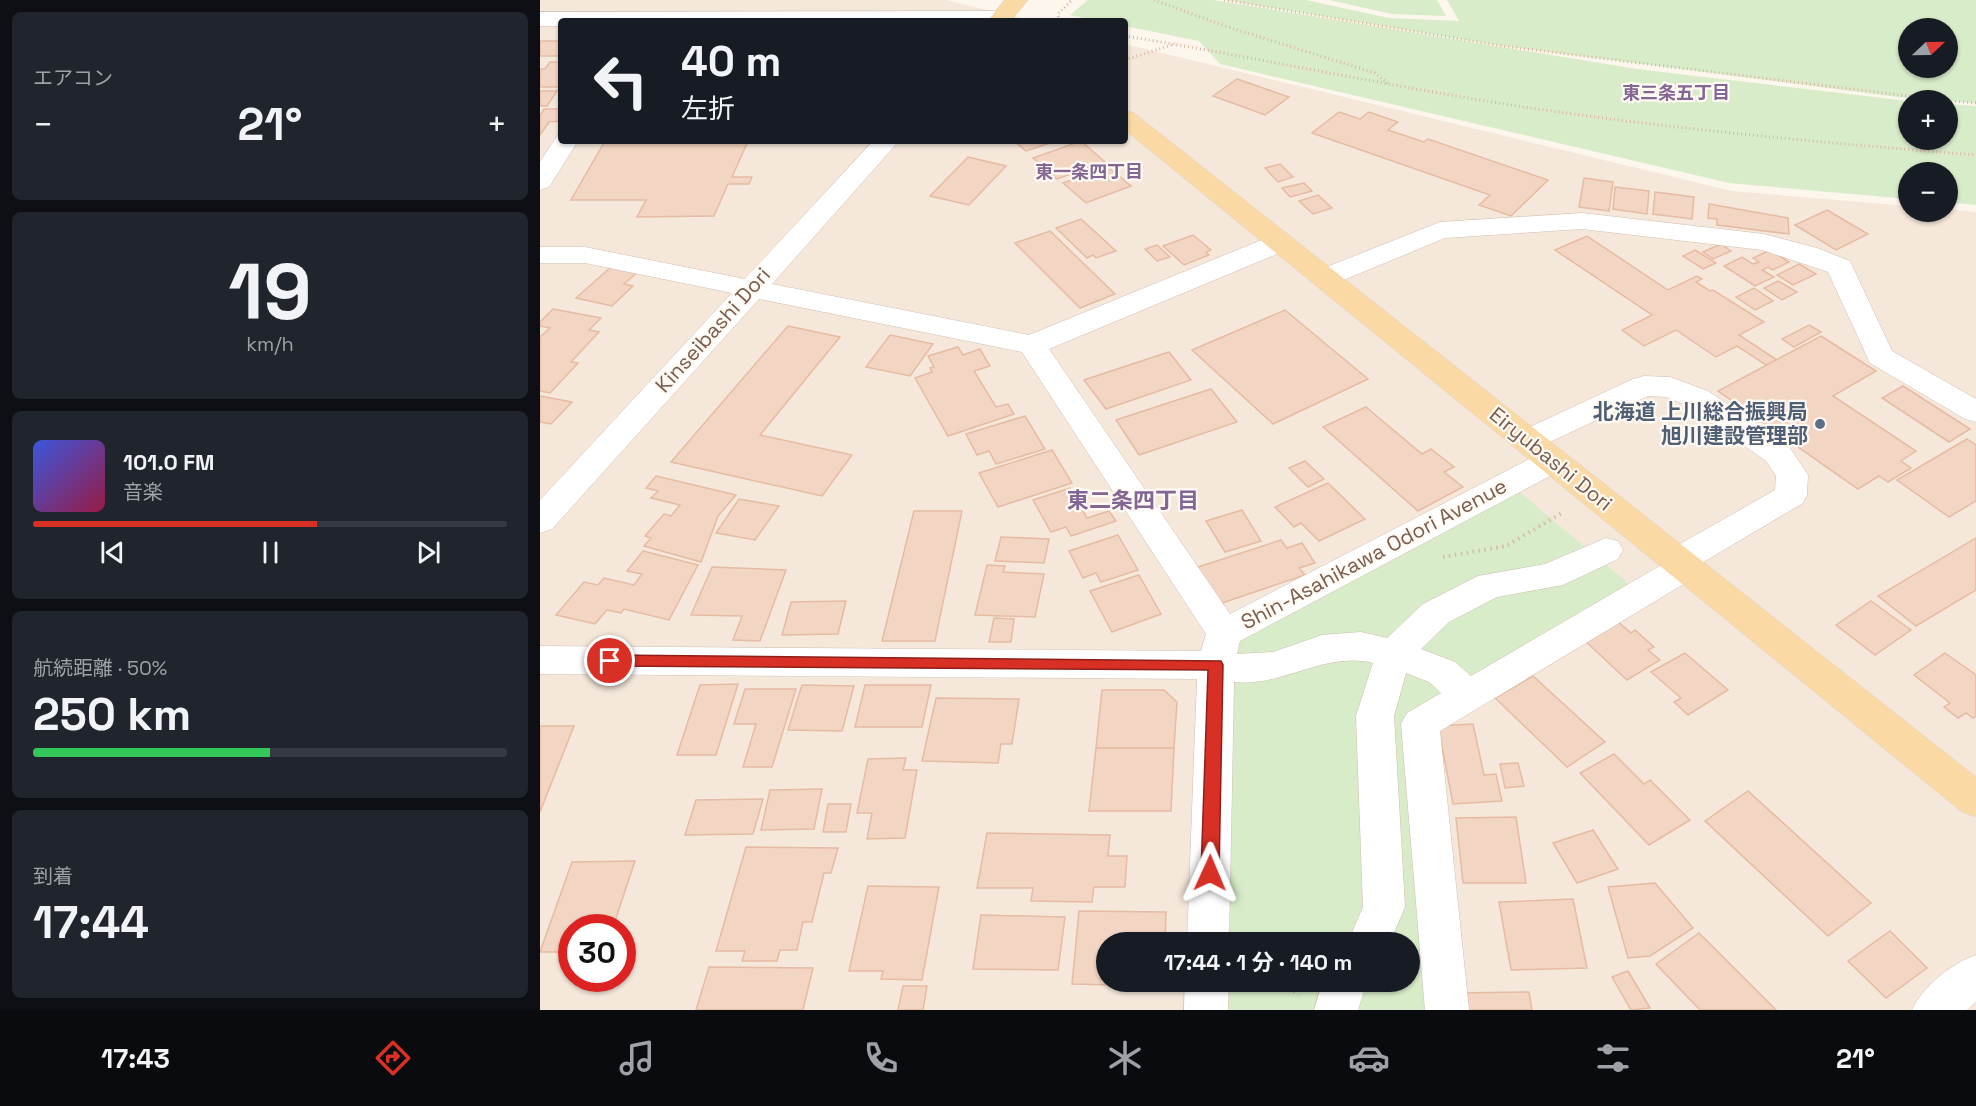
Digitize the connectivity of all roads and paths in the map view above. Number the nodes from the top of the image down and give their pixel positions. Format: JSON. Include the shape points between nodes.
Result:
{"nodes":[{"id":1,"x":1017,"y":0,"type":"edge"},
{"id":2,"x":1154,"y":0,"type":"edge"},
{"id":3,"x":1224,"y":0,"type":"edge"},
{"id":4,"x":1071,"y":2,"type":"edge"},
{"id":5,"x":646,"y":13,"type":"edge"},
{"id":6,"x":570,"y":18,"type":"edge"},
{"id":7,"x":900,"y":18,"type":"edge"},
{"id":8,"x":1003,"y":18,"type":"edge"},
{"id":9,"x":1059,"y":18,"type":"edge"},
{"id":10,"x":558,"y":19,"type":"edge"},
{"id":11,"x":540,"y":20,"type":"edge"},
{"id":12,"x":1128,"y":36,"type":"edge"},
{"id":13,"x":1175,"y":44,"type":"junction"},
{"id":14,"x":1128,"y":59,"type":"edge"},
{"id":15,"x":1388,"y":85,"type":"junction"},
{"id":16,"x":1898,"y":95,"type":"edge"},
{"id":17,"x":1958,"y":102,"type":"edge"},
{"id":18,"x":1976,"y":103,"type":"edge"},
{"id":19,"x":1128,"y":120,"type":"edge"},
{"id":20,"x":564,"y":144,"type":"edge"},
{"id":21,"x":884,"y":144,"type":"edge"},
{"id":22,"x":1976,"y":155,"type":"edge"},
{"id":23,"x":540,"y":182,"type":"edge"},
{"id":24,"x":1279,"y":243,"type":"junction"},
{"id":25,"x":540,"y":255,"type":"edge"},
{"id":26,"x":1324,"y":278,"type":"junction"},
{"id":27,"x":749,"y":290,"type":"junction"},
{"id":28,"x":1032,"y":345,"type":"junction"},
{"id":29,"x":1976,"y":412,"type":"edge"},
{"id":30,"x":1541,"y":450,"type":"junction"},
{"id":31,"x":540,"y":521,"type":"edge"},
{"id":32,"x":1606,"y":550,"type":"dead end"},
{"id":33,"x":1682,"y":564,"type":"junction"},
{"id":34,"x":1220,"y":649,"type":"junction"},
{"id":35,"x":1394,"y":654,"type":"junction"},
{"id":36,"x":540,"y":660,"type":"edge"},
{"id":37,"x":1469,"y":695,"type":"junction"},
{"id":38,"x":1976,"y":800,"type":"edge"},
{"id":39,"x":1208,"y":932,"type":"edge"},
{"id":40,"x":1373,"y":932,"type":"edge"},
{"id":41,"x":1976,"y":975,"type":"edge"},
{"id":42,"x":1207,"y":992,"type":"edge"},
{"id":43,"x":1342,"y":992,"type":"edge"},
{"id":44,"x":1206,"y":1010,"type":"edge"},
{"id":45,"x":1336,"y":1010,"type":"edge"},
{"id":46,"x":1447,"y":1010,"type":"edge"},
{"id":47,"x":1934,"y":1010,"type":"edge"}],
"edges":[{"from":1,"to":8,"type":"main road"},
{"from":2,"to":15,"type":"path","via":[[1376,73]]},
{"from":3,"to":16,"type":"path","via":[[1502,46]]},
{"from":4,"to":9,"type":"path"},
{"from":5,"to":6,"type":"street"},
{"from":5,"to":7,"type":"street"},
{"from":10,"to":11,"type":"street"},
{"from":12,"to":13,"type":"path"},
{"from":13,"to":14,"type":"path"},
{"from":13,"to":15,"type":"path"},
{"from":15,"to":22,"type":"path","via":[[1759,137]]},
{"from":17,"to":18,"type":"path"},
{"from":19,"to":24,"type":"main road","name":"Eiryubashi Dori"},
{"from":20,"to":23,"type":"street"},
{"from":21,"to":27,"type":"street","name":"Kinseibashi Dori"},
{"from":24,"to":26,"type":"main road","name":"Eiryubashi Dori"},
{"from":24,"to":28,"type":"street"},
{"from":25,"to":27,"type":"street","via":[[585,255]]},
{"from":26,"to":29,"type":"street","via":[[1440,230],[1582,221],[1764,242],[1840,267],[1880,356]]},
{"from":26,"to":30,"type":"main road","name":"Eiryubashi Dori"},
{"from":27,"to":28,"type":"street"},
{"from":27,"to":31,"type":"street","name":"Kinseibashi Dori"},
{"from":28,"to":34,"type":"street"},
{"from":30,"to":33,"type":"main road","name":"Eiryubashi Dori"},
{"from":30,"to":33,"type":"street","name":"Shin-Asahikawa Odori Avenue","via":[[1644,386],[1653,386],[1670,387],[1697,398],[1777,453],[1792,475],[1791,495]]},
{"from":30,"to":34,"type":"street","name":"Shin-Asahikawa Odori Avenue"},
{"from":32,"to":35,"type":"street","via":[[1551,576],[1490,585],[1436,614]]},
{"from":33,"to":37,"type":"street"},
{"from":33,"to":38,"type":"main road","name":"Eiryubashi Dori"},
{"from":34,"to":35,"type":"street","via":[[1238,668],[1274,666],[1322,649],[1361,646]]},
{"from":34,"to":36,"type":"street"},
{"from":34,"to":39,"type":"street"},
{"from":35,"to":37,"type":"street","via":[[1442,672]]},
{"from":35,"to":40,"type":"street","via":[[1375,716],[1384,907]]},
{"from":37,"to":46,"type":"street","via":[[1420,724]]},
{"from":41,"to":47,"type":"street"},
{"from":42,"to":44,"type":"street"},
{"from":43,"to":45,"type":"street"}]}
